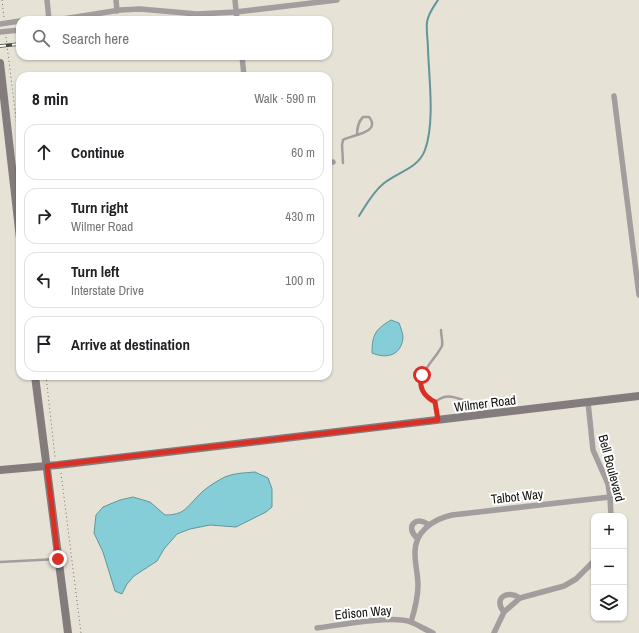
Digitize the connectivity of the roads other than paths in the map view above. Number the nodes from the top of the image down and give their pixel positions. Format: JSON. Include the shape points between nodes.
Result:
{"nodes":[{"id":1,"x":47,"y":0,"type":"edge"},
{"id":2,"x":116,"y":0,"type":"edge"},
{"id":3,"x":235,"y":0,"type":"edge"},
{"id":4,"x":337,"y":0,"type":"edge"},
{"id":5,"x":317,"y":1,"type":"edge"},
{"id":6,"x":117,"y":11,"type":"junction"},
{"id":7,"x":236,"y":12,"type":"junction"},
{"id":8,"x":49,"y":16,"type":"edge"},
{"id":9,"x":84,"y":16,"type":"edge"},
{"id":10,"x":236,"y":16,"type":"edge"},
{"id":11,"x":16,"y":21,"type":"edge"},
{"id":12,"x":3,"y":23,"type":"edge"},
{"id":13,"x":16,"y":30,"type":"edge"},
{"id":14,"x":3,"y":32,"type":"edge"},
{"id":15,"x":242,"y":60,"type":"edge"},
{"id":16,"x":0,"y":63,"type":"edge"},
{"id":17,"x":244,"y":72,"type":"edge"},
{"id":18,"x":1,"y":76,"type":"edge"},
{"id":19,"x":614,"y":96,"type":"dead end"},
{"id":20,"x":357,"y":135,"type":"junction"},
{"id":21,"x":343,"y":163,"type":"dead end"},
{"id":22,"x":16,"y":204,"type":"edge"},
{"id":23,"x":639,"y":295,"type":"edge"},
{"id":24,"x":441,"y":330,"type":"dead end"},
{"id":25,"x":36,"y":380,"type":"edge"},
{"id":26,"x":639,"y":396,"type":"edge"},
{"id":27,"x":435,"y":402,"type":"junction"},
{"id":28,"x":588,"y":402,"type":"junction"},
{"id":29,"x":466,"y":417,"type":"junction"},
{"id":30,"x":438,"y":420,"type":"junction"},
{"id":31,"x":47,"y":466,"type":"junction"},
{"id":32,"x":0,"y":470,"type":"edge"},
{"id":33,"x":610,"y":497,"type":"junction"},
{"id":34,"x":611,"y":513,"type":"edge"},
{"id":35,"x":429,"y":525,"type":"junction"},
{"id":36,"x":417,"y":538,"type":"junction"},
{"id":37,"x":58,"y":559,"type":"junction"},
{"id":38,"x":0,"y":562,"type":"edge"},
{"id":39,"x":591,"y":564,"type":"edge"},
{"id":40,"x":520,"y":598,"type":"junction"},
{"id":41,"x":504,"y":612,"type":"junction"},
{"id":42,"x":411,"y":622,"type":"junction"},
{"id":43,"x":317,"y":628,"type":"dead end"},
{"id":44,"x":68,"y":633,"type":"edge"},
{"id":45,"x":433,"y":633,"type":"edge"},
{"id":46,"x":494,"y":633,"type":"edge"}],
"edges":[{"from":1,"to":8,"type":"street"},
{"from":2,"to":6,"type":"street"},
{"from":3,"to":7,"type":"street"},
{"from":4,"to":5,"type":"street"},
{"from":5,"to":7,"type":"street"},
{"from":6,"to":7,"type":"street","via":[[140,9],[197,14]]},
{"from":6,"to":9,"type":"street"},
{"from":7,"to":10,"type":"street"},
{"from":11,"to":12,"type":"street"},
{"from":13,"to":14,"type":"street"},
{"from":15,"to":17,"type":"street"},
{"from":16,"to":18,"type":"street"},
{"from":18,"to":22,"type":"street"},
{"from":19,"to":23,"type":"street"},
{"from":20,"to":20,"type":"lane","via":[[371,128],[372,120],[369,117],[360,120]]},
{"from":20,"to":21,"type":"lane","via":[[343,140]]},
{"from":24,"to":27,"type":"lane","via":[[442,347],[420,381],[423,392]]},
{"from":25,"to":31,"type":"street"},
{"from":26,"to":28,"type":"street","name":"Wilmer Road"},
{"from":27,"to":29,"type":"lane","via":[[446,396],[463,400]]},
{"from":27,"to":30,"type":"lane"},
{"from":28,"to":29,"type":"street","name":"Wilmer Road"},
{"from":28,"to":33,"type":"street","name":"Bell Boulevard","via":[[593,450],[608,484]]},
{"from":29,"to":30,"type":"street","name":"Wilmer Road"},
{"from":30,"to":31,"type":"street","name":"Wilmer Road"},
{"from":31,"to":32,"type":"street","name":"Wilmer Road"},
{"from":31,"to":37,"type":"street"},
{"from":33,"to":34,"type":"street","name":"Bell Boulevard"},
{"from":33,"to":35,"type":"street","name":"Talbot Way","via":[[452,514]]},
{"from":35,"to":36,"type":"street","name":"Talbot Way"},
{"from":35,"to":36,"type":"street","name":"Talbot Way","via":[[421,521],[412,525],[411,529]]},
{"from":36,"to":42,"type":"street","name":"Talbot Way","via":[[417,602]]},
{"from":37,"to":38,"type":"lane"},
{"from":37,"to":44,"type":"street"},
{"from":39,"to":40,"type":"street","via":[[576,580],[564,586]]},
{"from":40,"to":41,"type":"street"},
{"from":40,"to":41,"type":"street","via":[[506,594],[500,603]]},
{"from":41,"to":46,"type":"street"},
{"from":42,"to":43,"type":"street","name":"Edison Way","via":[[382,620]]},
{"from":42,"to":45,"type":"street","name":"Edison Way"}]}
